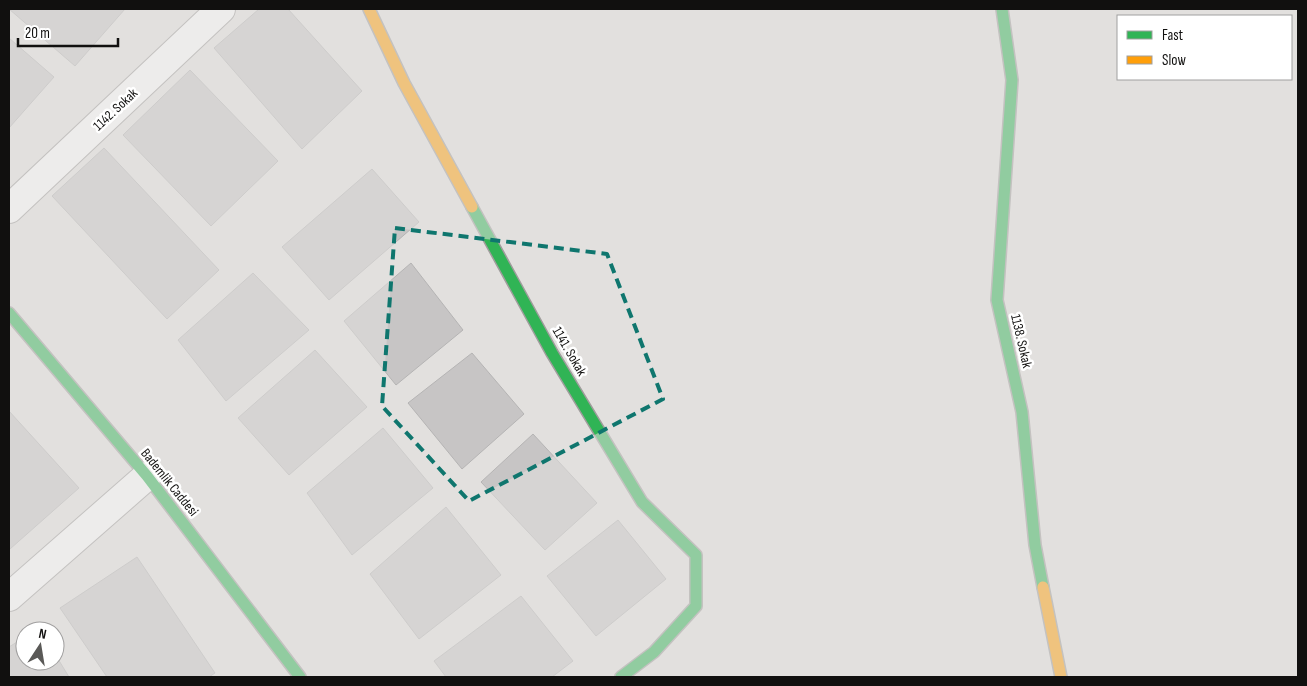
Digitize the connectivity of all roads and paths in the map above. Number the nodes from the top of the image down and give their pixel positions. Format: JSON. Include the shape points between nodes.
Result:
{"nodes":[{"id":1,"x":222,"y":9,"type":"edge"},
{"id":2,"x":369,"y":9,"type":"edge"},
{"id":3,"x":1002,"y":9,"type":"edge"},
{"id":4,"x":9,"y":209,"type":"edge"},
{"id":5,"x":9,"y":313,"type":"edge"},
{"id":6,"x":147,"y":476,"type":"junction"},
{"id":7,"x":9,"y":597,"type":"edge"},
{"id":8,"x":300,"y":677,"type":"edge"},
{"id":9,"x":620,"y":677,"type":"edge"},
{"id":10,"x":1061,"y":677,"type":"edge"}],
"edges":[{"from":1,"to":4,"type":"street","name":"1142. Sokak"},
{"from":2,"to":9,"type":"street","name":"1141. Sokak","via":[[404,83],[552,353],[642,502],[696,555],[696,606],[654,652]]},
{"from":3,"to":10,"type":"street","name":"1138. Sokak","via":[[1012,80],[997,300],[1022,412],[1035,545]]},
{"from":5,"to":6,"type":"street","name":"Bademlik Caddesi"},
{"from":6,"to":7,"type":"street"},
{"from":6,"to":8,"type":"street","name":"Bademlik Caddesi"}]}
